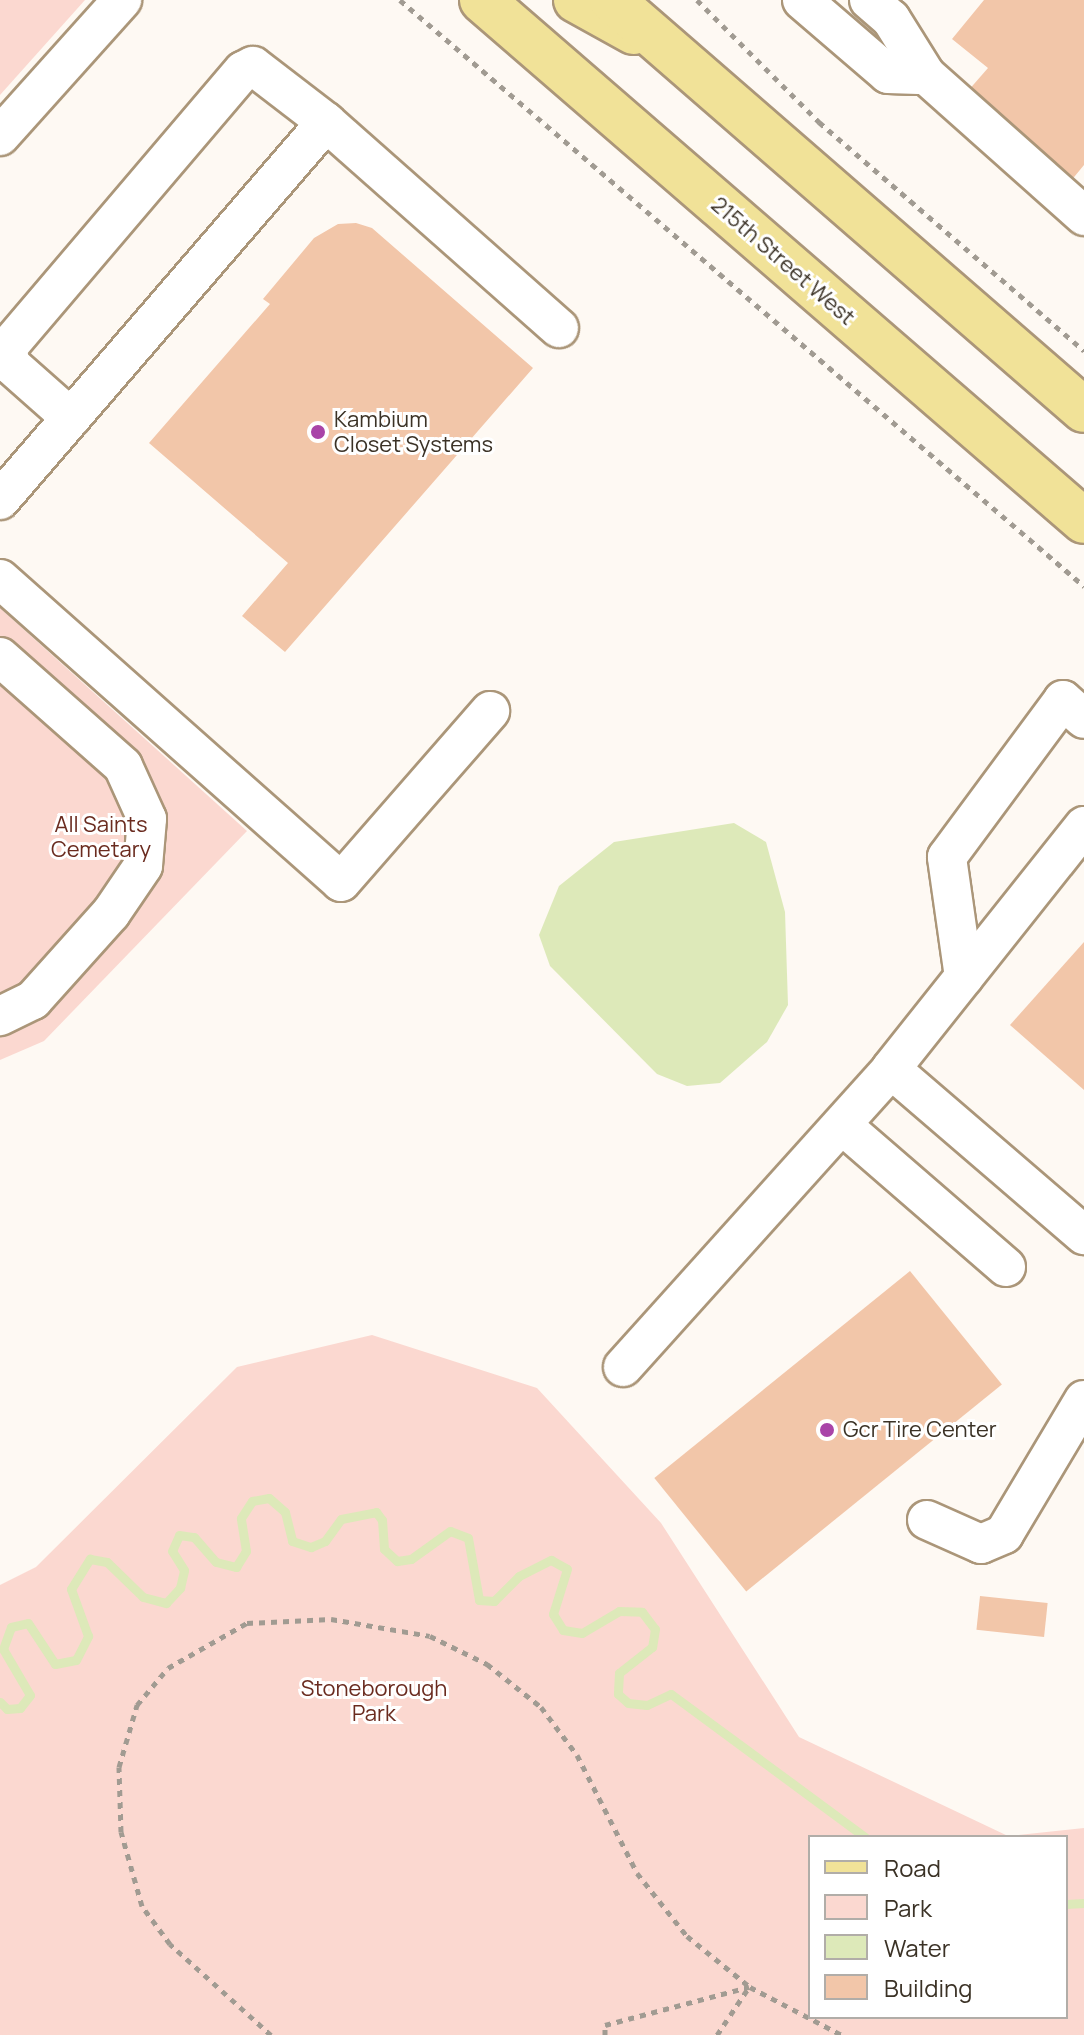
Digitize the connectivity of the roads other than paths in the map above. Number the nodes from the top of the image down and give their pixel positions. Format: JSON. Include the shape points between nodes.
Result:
{"nodes":[{"id":1,"x":122,"y":0,"type":"edge"},
{"id":2,"x":482,"y":0,"type":"edge"},
{"id":3,"x":576,"y":0,"type":"edge"},
{"id":4,"x":612,"y":0,"type":"edge"},
{"id":5,"x":802,"y":0,"type":"edge"},
{"id":6,"x":869,"y":0,"type":"edge"},
{"id":7,"x":678,"y":57,"type":"junction"},
{"id":8,"x":926,"y":75,"type":"junction"},
{"id":9,"x":326,"y":122,"type":"junction"},
{"id":10,"x":0,"y":136,"type":"edge"},
{"id":11,"x":1084,"y":216,"type":"edge"},
{"id":12,"x":559,"y":328,"type":"dead end"},
{"id":13,"x":1084,"y":410,"type":"edge"},
{"id":14,"x":71,"y":418,"type":"junction"},
{"id":15,"x":0,"y":500,"type":"edge"},
{"id":16,"x":1084,"y":521,"type":"edge"},
{"id":17,"x":0,"y":579,"type":"edge"},
{"id":18,"x":0,"y":657,"type":"edge"},
{"id":19,"x":490,"y":711,"type":"dead end"},
{"id":20,"x":1084,"y":719,"type":"edge"},
{"id":21,"x":1084,"y":826,"type":"edge"},
{"id":22,"x":964,"y":977,"type":"junction"},
{"id":23,"x":0,"y":1016,"type":"edge"},
{"id":24,"x":891,"y":1069,"type":"junction"},
{"id":25,"x":842,"y":1125,"type":"junction"},
{"id":26,"x":1084,"y":1235,"type":"edge"},
{"id":27,"x":1006,"y":1267,"type":"dead end"},
{"id":28,"x":623,"y":1367,"type":"dead end"},
{"id":29,"x":1084,"y":1400,"type":"edge"},
{"id":30,"x":927,"y":1520,"type":"dead end"}],
"edges":[{"from":1,"to":10,"type":"street"},
{"from":2,"to":16,"type":"main road","name":"215th Street West"},
{"from":3,"to":7,"type":"main road"},
{"from":4,"to":7,"type":"main road"},
{"from":5,"to":8,"type":"street","via":[[888,74]]},
{"from":6,"to":8,"type":"street","via":[[891,19]]},
{"from":7,"to":13,"type":"main road"},
{"from":8,"to":11,"type":"street"},
{"from":9,"to":12,"type":"street"},
{"from":9,"to":14,"type":"street"},
{"from":9,"to":14,"type":"street","via":[[265,70],[253,66],[243,71],[7,348],[11,365]]},
{"from":14,"to":15,"type":"street"},
{"from":17,"to":19,"type":"street","via":[[341,882]]},
{"from":18,"to":23,"type":"street","via":[[123,766],[147,819],[143,866],[111,913],[33,1000]]},
{"from":20,"to":22,"type":"street","via":[[1063,700],[947,857]]},
{"from":21,"to":22,"type":"street"},
{"from":22,"to":24,"type":"street"},
{"from":24,"to":25,"type":"street"},
{"from":24,"to":26,"type":"street"},
{"from":25,"to":27,"type":"street"},
{"from":25,"to":28,"type":"street"},
{"from":29,"to":30,"type":"street","via":[[1004,1534],[981,1544]]}]}
